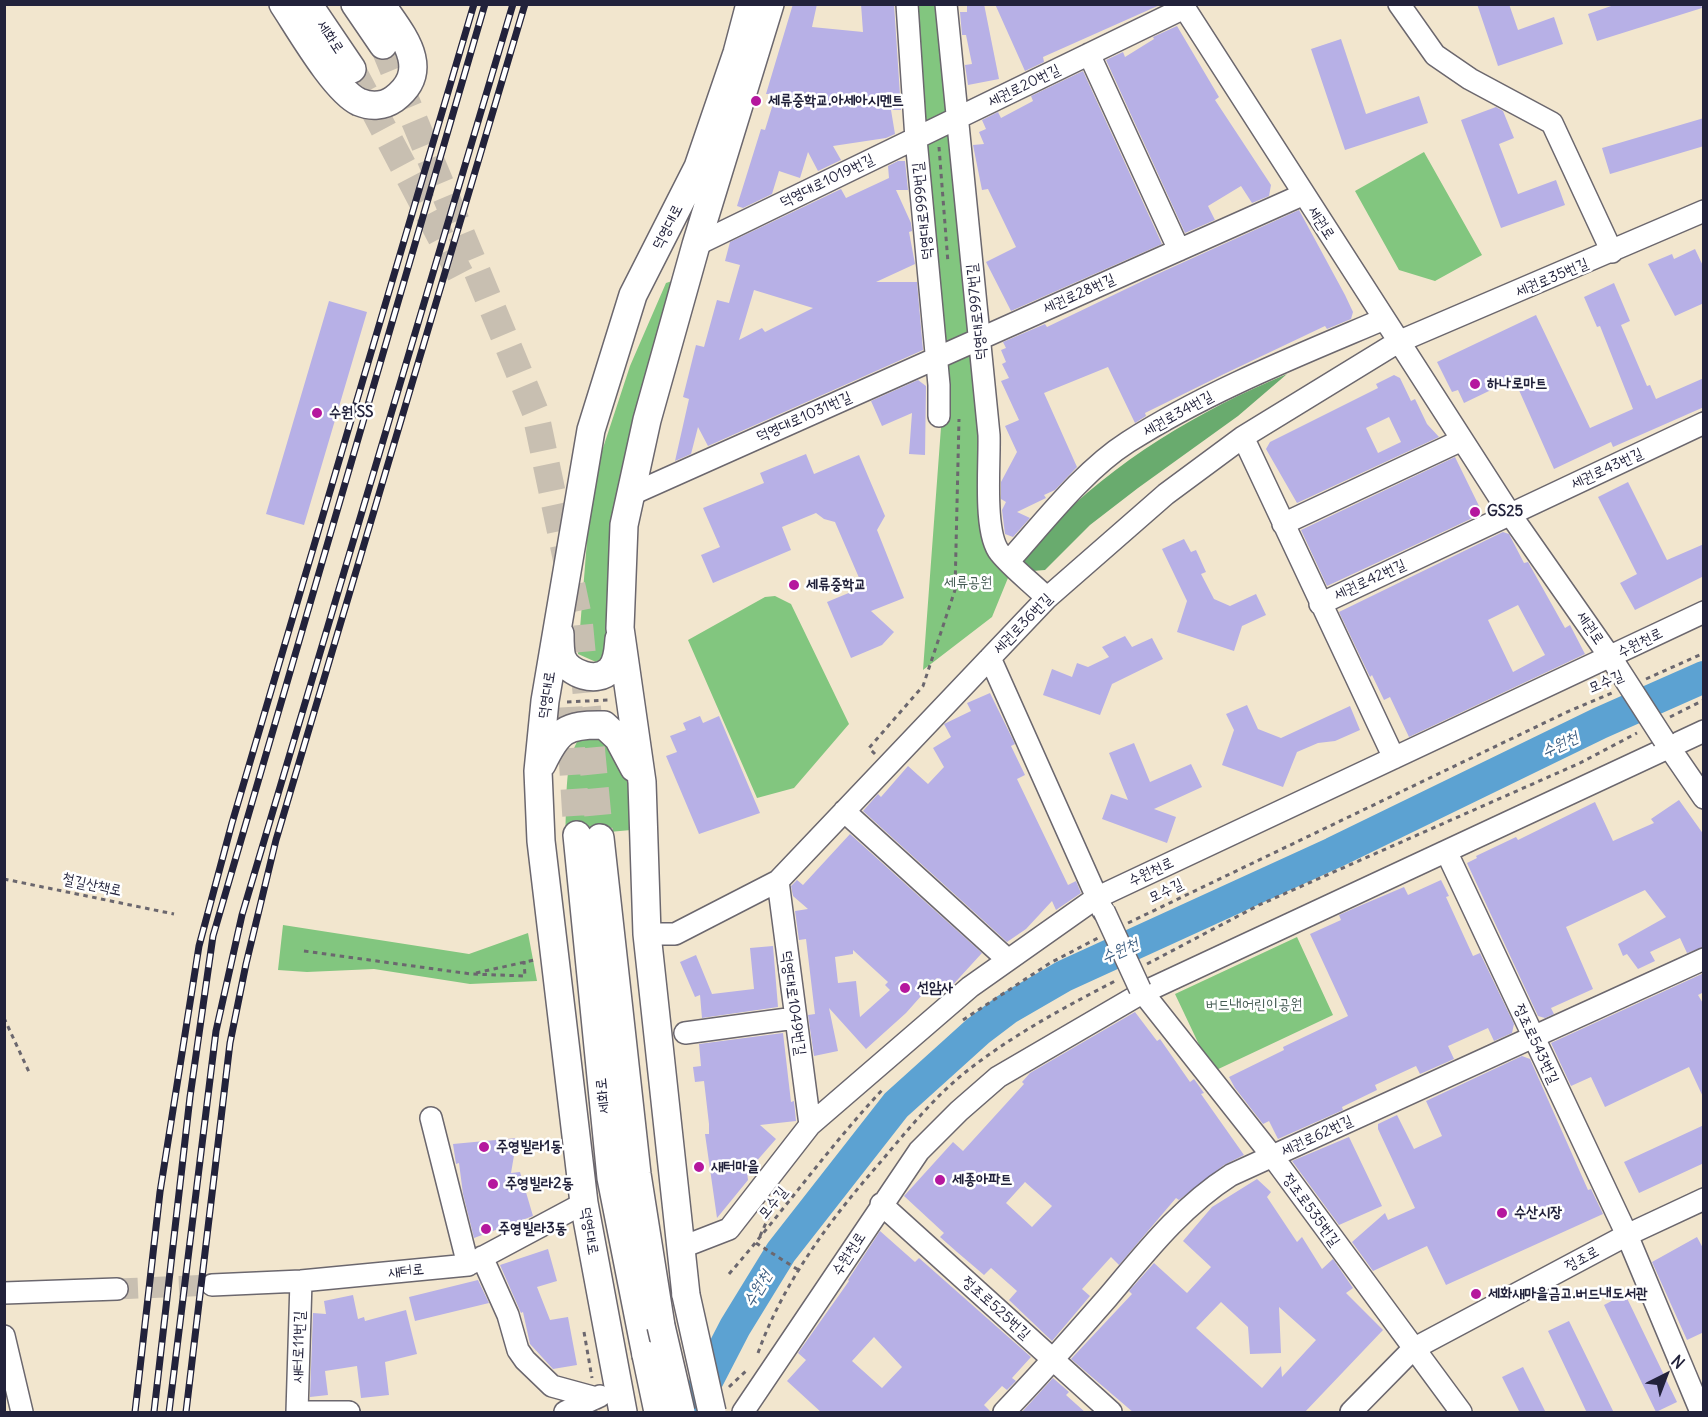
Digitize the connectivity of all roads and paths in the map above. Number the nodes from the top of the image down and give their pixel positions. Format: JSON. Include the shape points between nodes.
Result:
{"nodes":[{"id":1,"x":283,"y":4,"type":"edge"},
{"id":2,"x":308,"y":4,"type":"edge"},
{"id":3,"x":355,"y":4,"type":"edge"},
{"id":4,"x":381,"y":4,"type":"edge"},
{"id":5,"x":750,"y":4,"type":"edge"},
{"id":6,"x":770,"y":4,"type":"edge"},
{"id":7,"x":907,"y":4,"type":"edge"},
{"id":8,"x":946,"y":4,"type":"edge"},
{"id":9,"x":1399,"y":4,"type":"edge"},
{"id":10,"x":1183,"y":6,"type":"edge"},
{"id":11,"x":383,"y":45,"type":"tunnel mouth"},
{"id":12,"x":1089,"y":54,"type":"junction"},
{"id":13,"x":352,"y":69,"type":"tunnel mouth"},
{"id":14,"x":959,"y":118,"type":"junction"},
{"id":15,"x":915,"y":139,"type":"junction"},
{"id":16,"x":1302,"y":195,"type":"junction"},
{"id":17,"x":1704,"y":211,"type":"edge"},
{"id":18,"x":696,"y":245,"type":"junction"},
{"id":19,"x":1179,"y":250,"type":"junction"},
{"id":20,"x":1612,"y":252,"type":"junction"},
{"id":21,"x":1384,"y":319,"type":"junction"},
{"id":22,"x":979,"y":339,"type":"junction"},
{"id":23,"x":1398,"y":342,"type":"junction"},
{"id":24,"x":937,"y":357,"type":"junction"},
{"id":25,"x":939,"y":416,"type":"dead end"},
{"id":26,"x":1704,"y":423,"type":"edge"},
{"id":27,"x":1243,"y":437,"type":"junction"},
{"id":28,"x":1462,"y":440,"type":"junction"},
{"id":29,"x":630,"y":495,"type":"junction"},
{"id":30,"x":1510,"y":514,"type":"junction"},
{"id":31,"x":1283,"y":524,"type":"junction"},
{"id":32,"x":1009,"y":561,"type":"junction"},
{"id":33,"x":1047,"y":598,"type":"junction"},
{"id":34,"x":1320,"y":604,"type":"junction"},
{"id":35,"x":1704,"y":612,"type":"edge"},
{"id":36,"x":558,"y":621,"type":"junction"},
{"id":37,"x":620,"y":628,"type":"junction"},
{"id":38,"x":1704,"y":653,"type":"edge"},
{"id":39,"x":990,"y":658,"type":"junction"},
{"id":40,"x":1613,"y":662,"type":"junction"},
{"id":41,"x":1644,"y":680,"type":"dead end"},
{"id":42,"x":1622,"y":689,"type":"dead end"},
{"id":43,"x":616,"y":700,"type":"dead end"},
{"id":44,"x":565,"y":702,"type":"dead end"},
{"id":45,"x":1704,"y":731,"type":"edge"},
{"id":46,"x":1667,"y":744,"type":"junction"},
{"id":47,"x":1394,"y":758,"type":"junction"},
{"id":48,"x":538,"y":771,"type":"junction"},
{"id":49,"x":642,"y":782,"type":"junction"},
{"id":50,"x":1704,"y":798,"type":"edge"},
{"id":51,"x":844,"y":811,"type":"junction"},
{"id":52,"x":1447,"y":853,"type":"junction"},
{"id":53,"x":4,"y":879,"type":"edge"},
{"id":54,"x":777,"y":880,"type":"junction"},
{"id":55,"x":1100,"y":905,"type":"junction"},
{"id":56,"x":174,"y":914,"type":"dead end"},
{"id":57,"x":1122,"y":926,"type":"dead end"},
{"id":58,"x":647,"y":934,"type":"junction"},
{"id":59,"x":1101,"y":937,"type":"dead end"},
{"id":60,"x":304,"y":951,"type":"dead end"},
{"id":61,"x":1704,"y":959,"type":"edge"},
{"id":62,"x":1008,"y":960,"type":"junction"},
{"id":63,"x":471,"y":974,"type":"junction"},
{"id":64,"x":1141,"y":991,"type":"junction"},
{"id":65,"x":4,"y":1018,"type":"edge"},
{"id":66,"x":795,"y":1018,"type":"junction"},
{"id":67,"x":957,"y":1025,"type":"dead end"},
{"id":68,"x":685,"y":1033,"type":"dead end"},
{"id":69,"x":1532,"y":1037,"type":"junction"},
{"id":70,"x":29,"y":1072,"type":"dead end"},
{"id":71,"x":889,"y":1082,"type":"dead end"},
{"id":72,"x":431,"y":1118,"type":"dead end"},
{"id":73,"x":810,"y":1125,"type":"junction"},
{"id":74,"x":1273,"y":1157,"type":"junction"},
{"id":75,"x":1704,"y":1199,"type":"edge"},
{"id":76,"x":584,"y":1203,"type":"junction"},
{"id":77,"x":881,"y":1204,"type":"junction"},
{"id":78,"x":1627,"y":1234,"type":"junction"},
{"id":79,"x":756,"y":1243,"type":"junction"},
{"id":80,"x":680,"y":1248,"type":"junction"},
{"id":81,"x":475,"y":1261,"type":"junction"},
{"id":82,"x":800,"y":1271,"type":"dead end"},
{"id":83,"x":729,"y":1274,"type":"dead end"},
{"id":84,"x":301,"y":1281,"type":"junction"},
{"id":85,"x":212,"y":1285,"type":"tunnel mouth"},
{"id":86,"x":117,"y":1289,"type":"tunnel mouth"},
{"id":87,"x":4,"y":1293,"type":"edge"},
{"id":88,"x":4,"y":1336,"type":"edge"},
{"id":89,"x":1413,"y":1349,"type":"junction"},
{"id":90,"x":657,"y":1354,"type":"junction"},
{"id":91,"x":1053,"y":1360,"type":"junction"},
{"id":92,"x":610,"y":1402,"type":"edge"},
{"id":93,"x":654,"y":1404,"type":"edge"},
{"id":94,"x":297,"y":1412,"type":"edge"},
{"id":95,"x":22,"y":1413,"type":"edge"},
{"id":96,"x":349,"y":1413,"type":"edge"},
{"id":97,"x":565,"y":1413,"type":"edge"},
{"id":98,"x":681,"y":1413,"type":"edge"},
{"id":99,"x":688,"y":1413,"type":"edge"},
{"id":100,"x":712,"y":1413,"type":"edge"},
{"id":101,"x":743,"y":1413,"type":"edge"},
{"id":102,"x":1004,"y":1413,"type":"edge"},
{"id":103,"x":1111,"y":1413,"type":"edge"},
{"id":104,"x":1351,"y":1413,"type":"edge"},
{"id":105,"x":1461,"y":1413,"type":"edge"},
{"id":106,"x":1701,"y":1413,"type":"edge"}],
"edges":[{"from":1,"to":4,"type":"main road","via":[[344,91],[359,102],[374,105],[386,104],[404,89],[414,66],[410,50]]},
{"from":2,"to":13,"type":"main road","name":"세화로"},
{"from":3,"to":11,"type":"main road"},
{"from":5,"to":36,"type":"main road","name":"덕영대로","via":[[698,167],[633,295],[598,407]]},
{"from":6,"to":18,"type":"main road","name":"덕영대로"},
{"from":7,"to":15,"type":"street","name":"덕영대로999번길"},
{"from":8,"to":14,"type":"street","name":"덕영대로997번길"},
{"from":9,"to":20,"type":"street","via":[[1435,55],[1470,79],[1552,123]]},
{"from":10,"to":12,"type":"street","name":"세권로20번길"},
{"from":10,"to":16,"type":"street","name":"세권로"},
{"from":12,"to":14,"type":"street","name":"세권로20번길"},
{"from":12,"to":19,"type":"street"},
{"from":14,"to":15,"type":"street","name":"덕영대로1019번길"},
{"from":14,"to":22,"type":"street","name":"덕영대로997번길"},
{"from":15,"to":18,"type":"street","name":"덕영대로1019번길"},
{"from":15,"to":24,"type":"street","name":"덕영대로999번길"},
{"from":16,"to":19,"type":"street","name":"세권로28번길"},
{"from":16,"to":21,"type":"street","name":"세권로"},
{"from":17,"to":20,"type":"street","name":"세권로35번길"},
{"from":18,"to":29,"type":"main road","name":"덕영대로"},
{"from":19,"to":22,"type":"street","name":"세권로28번길"},
{"from":20,"to":23,"type":"street","name":"세권로35번길"},
{"from":21,"to":23,"type":"street","name":"세권로"},
{"from":21,"to":32,"type":"street","name":"세권로34번길","via":[[1228,386],[1127,442],[1093,471]]},
{"from":22,"to":24,"type":"street","name":"덕영대로1031번길"},
{"from":22,"to":32,"type":"street","name":"덕영대로997번길","via":[[989,435],[987,518],[998,552]]},
{"from":23,"to":27,"type":"street","name":"세권로36번길"},
{"from":23,"to":28,"type":"street","name":"세권로"},
{"from":24,"to":25,"type":"street","name":"덕영대로999번길"},
{"from":24,"to":29,"type":"street","name":"덕영대로1031번길"},
{"from":26,"to":30,"type":"street","name":"세권로43번길"},
{"from":27,"to":31,"type":"street"},
{"from":27,"to":33,"type":"street","name":"세권로36번길","via":[[1166,494]]},
{"from":28,"to":30,"type":"street","name":"세권로"},
{"from":28,"to":31,"type":"street"},
{"from":29,"to":37,"type":"main road","name":"덕영대로","via":[[624,525]]},
{"from":30,"to":34,"type":"street","name":"세권로42번길"},
{"from":30,"to":40,"type":"street","name":"세권로"},
{"from":31,"to":34,"type":"street"},
{"from":32,"to":33,"type":"street","name":"덕영대로997번길"},
{"from":33,"to":39,"type":"street","name":"세권로36번길"},
{"from":34,"to":47,"type":"street","name":"세권로42번길"},
{"from":35,"to":40,"type":"street","name":"수원천로"},
{"from":36,"to":37,"type":"main road","via":[[562,659],[576,673],[587,676],[609,672],[617,661]]},
{"from":36,"to":48,"type":"main road","name":"덕영대로"},
{"from":37,"to":49,"type":"main road","name":"덕영대로"},
{"from":38,"to":41,"type":"path","name":"모수길"},
{"from":39,"to":51,"type":"street"},
{"from":39,"to":55,"type":"street","name":"세권로36번길"},
{"from":40,"to":46,"type":"street","name":"세권로","bridge":true},
{"from":40,"to":47,"type":"street","name":"수원천로"},
{"from":42,"to":57,"type":"path","name":"모수길"},
{"from":43,"to":44,"type":"path"},
{"from":45,"to":46,"type":"street","name":"수원천로"},
{"from":46,"to":50,"type":"street"},
{"from":46,"to":52,"type":"street","name":"수원천로"},
{"from":47,"to":55,"type":"street","name":"수원천로"},
{"from":48,"to":49,"type":"main road","via":[[555,738],[580,724],[604,725],[618,738]]},
{"from":48,"to":76,"type":"main road","name":"덕영대로","via":[[541,841]]},
{"from":49,"to":58,"type":"main road","name":"덕영대로"},
{"from":51,"to":54,"type":"street"},
{"from":51,"to":62,"type":"street"},
{"from":52,"to":64,"type":"street","name":"수원천로"},
{"from":52,"to":69,"type":"street","name":"정조로543번길"},
{"from":53,"to":56,"type":"path","name":"철길산책로"},
{"from":54,"to":58,"type":"street","via":[[675,934]]},
{"from":54,"to":66,"type":"street","name":"덕영대로1049번길"},
{"from":55,"to":62,"type":"street","name":"수원천로"},
{"from":55,"to":64,"type":"street","name":"세권로36번길","bridge":true},
{"from":58,"to":80,"type":"main road","name":"덕영대로"},
{"from":59,"to":67,"type":"path","via":[[1050,963]]},
{"from":60,"to":63,"type":"path"},
{"from":61,"to":69,"type":"street","name":"세권로62번길"},
{"from":62,"to":73,"type":"street","name":"수원천로","via":[[970,987]]},
{"from":63,"to":63,"type":"path","via":[[525,976],[525,961],[492,969]]},
{"from":64,"to":74,"type":"street","name":"정조로535번길","via":[[1161,1011]]},
{"from":64,"to":77,"type":"street","name":"수원천로","via":[[998,1077],[919,1150]]},
{"from":65,"to":70,"type":"path"},
{"from":66,"to":68,"type":"street"},
{"from":66,"to":73,"type":"street","name":"덕영대로1049번길"},
{"from":69,"to":74,"type":"street","name":"세권로62번길"},
{"from":69,"to":78,"type":"street","name":"정조로543번길"},
{"from":71,"to":79,"type":"path","name":"모수길","via":[[841,1133]]},
{"from":72,"to":81,"type":"street"},
{"from":73,"to":80,"type":"street","name":"수원천로","via":[[729,1229]]},
{"from":74,"to":89,"type":"street","name":"정조로535번길"},
{"from":74,"to":91,"type":"street","name":"세권로62번길","via":[[1204,1192],[1176,1217]]},
{"from":75,"to":78,"type":"street","name":"정조로"},
{"from":76,"to":81,"type":"street","name":"새터로"},
{"from":76,"to":92,"type":"main road","name":"덕영대로"},
{"from":77,"to":91,"type":"street","name":"정조로525번길"},
{"from":77,"to":101,"type":"street","name":"수원천로"},
{"from":78,"to":89,"type":"street","name":"정조로"},
{"from":78,"to":106,"type":"street","name":"정조로543번길"},
{"from":79,"to":82,"type":"path"},
{"from":79,"to":83,"type":"path","name":"모수길"},
{"from":80,"to":100,"type":"main road","name":"덕영대로","bridge":true,"via":[[686,1295]]},
{"from":81,"to":84,"type":"street","name":"새터로"},
{"from":81,"to":92,"type":"street","via":[[508,1315],[518,1350],[525,1360],[552,1386]]},
{"from":84,"to":85,"type":"street","name":"새터로"},
{"from":84,"to":94,"type":"street","name":"새터로11번길"},
{"from":86,"to":87,"type":"street"},
{"from":88,"to":95,"type":"street"},
{"from":89,"to":104,"type":"street","name":"정조로"},
{"from":89,"to":105,"type":"street","name":"정조로535번길"},
{"from":90,"to":90,"type":"main road","name":"세화로","bridge":true,"via":[[662,1326],[588,836],[611,1178]]},
{"from":90,"to":93,"type":"main road","bridge":true},
{"from":90,"to":98,"type":"main road","bridge":true},
{"from":90,"to":99,"type":"main road","bridge":true},
{"from":91,"to":102,"type":"street","name":"세권로62번길"},
{"from":91,"to":103,"type":"street","name":"정조로525번길"},
{"from":92,"to":97,"type":"street"},
{"from":94,"to":96,"type":"street"}]}
